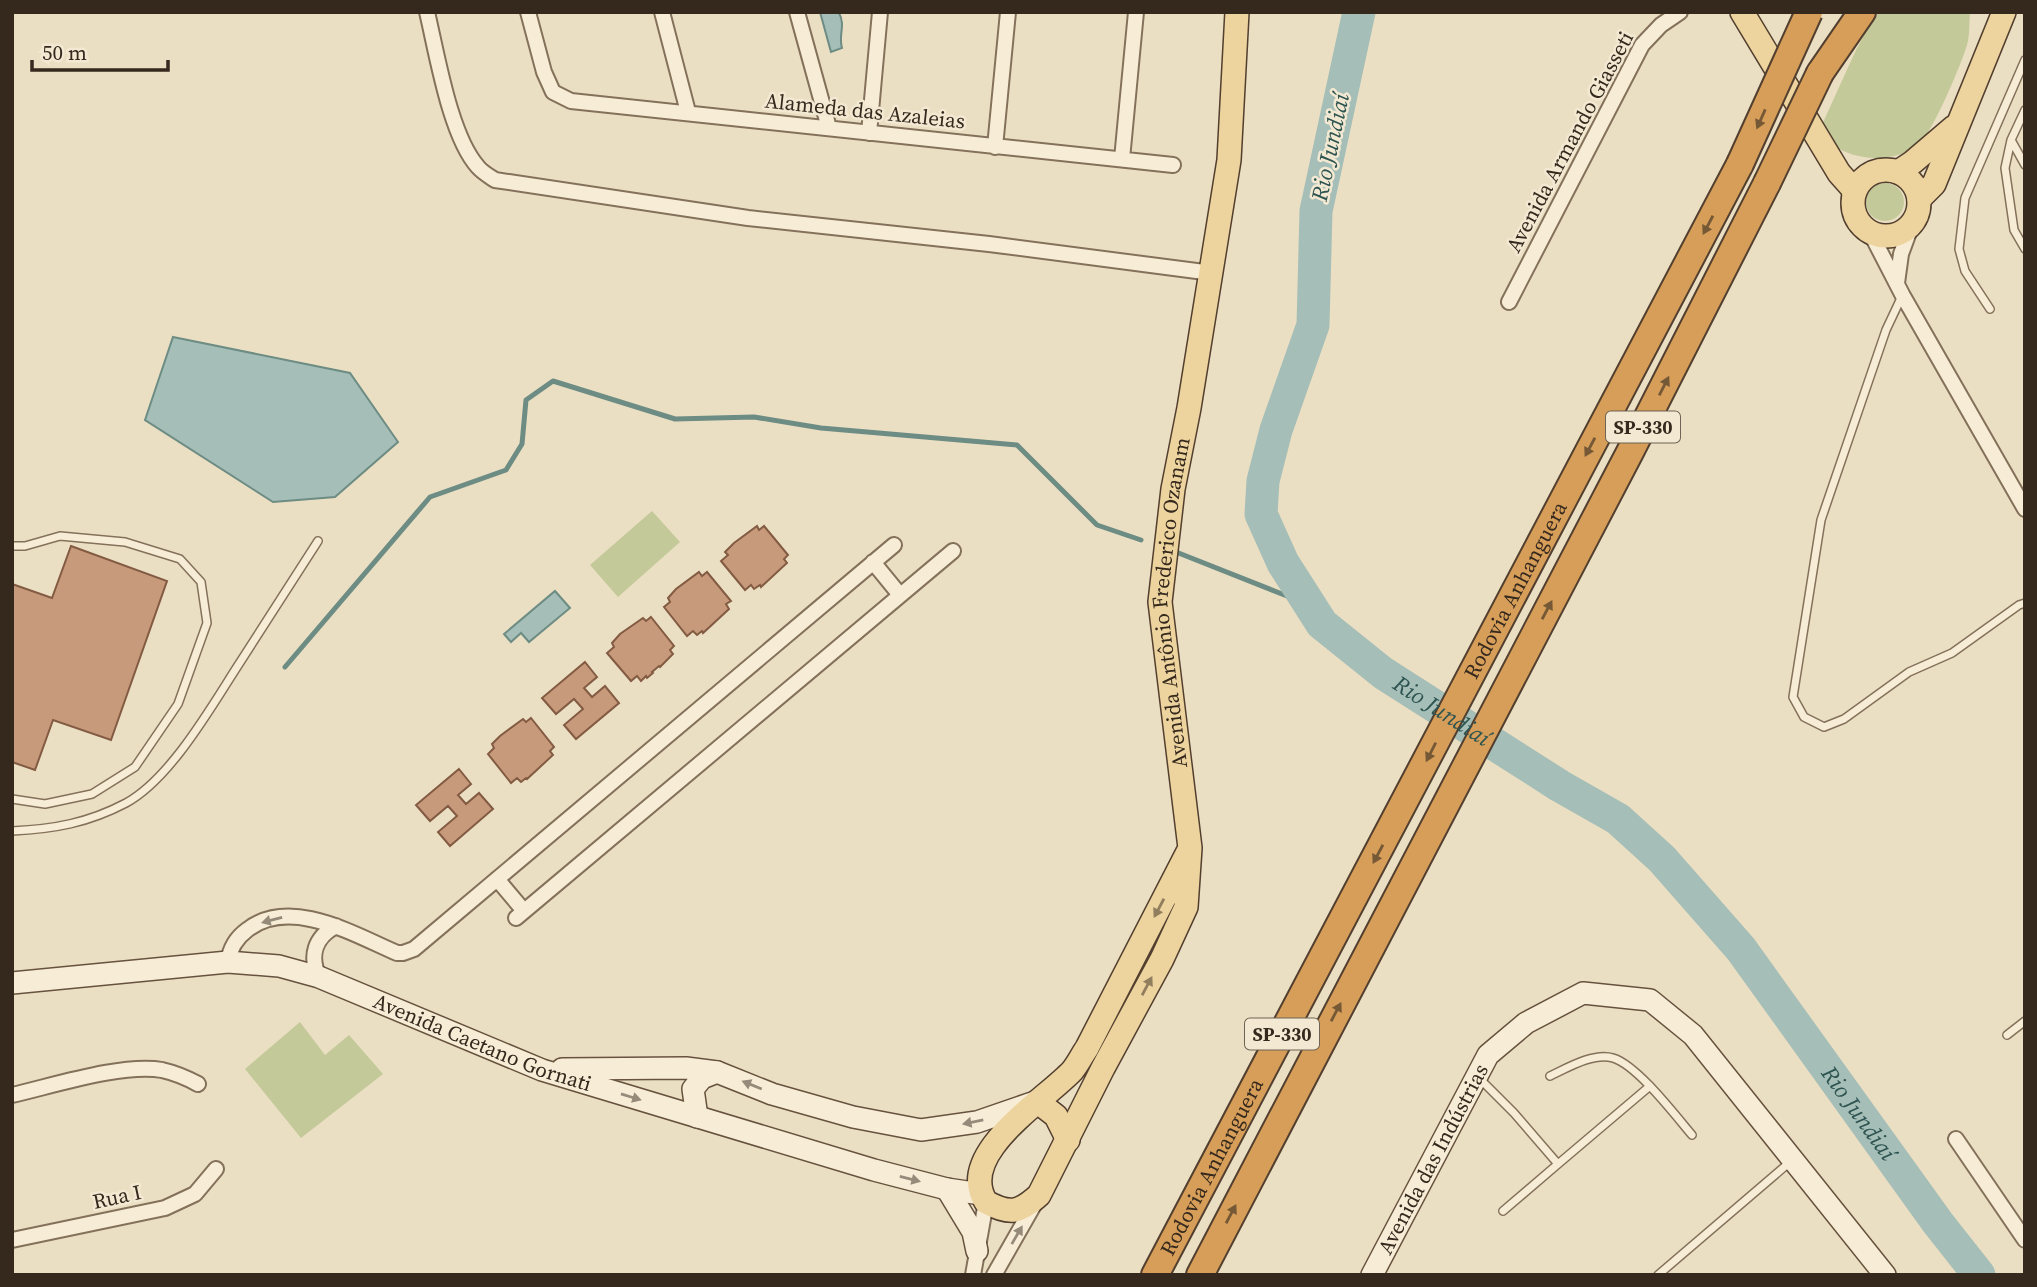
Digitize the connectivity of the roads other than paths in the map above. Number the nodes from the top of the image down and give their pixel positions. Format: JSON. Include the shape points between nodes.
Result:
{"nodes":[{"id":1,"x":427,"y":12,"type":"edge"},
{"id":2,"x":528,"y":12,"type":"edge"},
{"id":3,"x":662,"y":12,"type":"edge"},
{"id":4,"x":797,"y":12,"type":"edge"},
{"id":5,"x":880,"y":12,"type":"edge"},
{"id":6,"x":1009,"y":12,"type":"edge"},
{"id":7,"x":1136,"y":12,"type":"edge"},
{"id":8,"x":1237,"y":12,"type":"edge"},
{"id":9,"x":1680,"y":12,"type":"edge"},
{"id":10,"x":1742,"y":12,"type":"edge"},
{"id":11,"x":1809,"y":12,"type":"edge"},
{"id":12,"x":1846,"y":12,"type":"edge"},
{"id":13,"x":1862,"y":12,"type":"edge"},
{"id":14,"x":2004,"y":12,"type":"edge"},
{"id":15,"x":2025,"y":60,"type":"edge"},
{"id":16,"x":1820,"y":73,"type":"junction"},
{"id":17,"x":2025,"y":110,"type":"edge"},
{"id":18,"x":688,"y":112,"type":"junction"},
{"id":19,"x":1956,"y":125,"type":"junction"},
{"id":20,"x":829,"y":128,"type":"junction"},
{"id":21,"x":869,"y":133,"type":"junction"},
{"id":22,"x":2011,"y":140,"type":"junction"},
{"id":23,"x":995,"y":147,"type":"junction"},
{"id":24,"x":1825,"y":148,"type":"junction"},
{"id":25,"x":1122,"y":159,"type":"junction"},
{"id":26,"x":1173,"y":165,"type":"dead end"},
{"id":27,"x":2025,"y":165,"type":"edge"},
{"id":28,"x":1875,"y":171,"type":"junction"},
{"id":29,"x":1898,"y":172,"type":"junction"},
{"id":30,"x":1855,"y":191,"type":"junction"},
{"id":31,"x":1919,"y":199,"type":"junction"},
{"id":32,"x":1912,"y":224,"type":"junction"},
{"id":33,"x":1870,"y":232,"type":"junction"},
{"id":34,"x":2025,"y":249,"type":"edge"},
{"id":35,"x":1212,"y":272,"type":"junction"},
{"id":36,"x":1900,"y":289,"type":"junction"},
{"id":37,"x":1509,"y":302,"type":"dead end"},
{"id":38,"x":1990,"y":309,"type":"dead end"},
{"id":39,"x":2025,"y":509,"type":"edge"},
{"id":40,"x":318,"y":541,"type":"dead end"},
{"id":41,"x":894,"y":545,"type":"dead end"},
{"id":42,"x":12,"y":546,"type":"edge"},
{"id":43,"x":953,"y":551,"type":"dead end"},
{"id":44,"x":873,"y":562,"type":"junction"},
{"id":45,"x":900,"y":595,"type":"junction"},
{"id":46,"x":2025,"y":603,"type":"edge"},
{"id":47,"x":12,"y":799,"type":"edge"},
{"id":48,"x":12,"y":831,"type":"edge"},
{"id":49,"x":1190,"y":848,"type":"junction"},
{"id":50,"x":497,"y":879,"type":"junction"},
{"id":51,"x":335,"y":926,"type":"junction"},
{"id":52,"x":228,"y":962,"type":"junction"},
{"id":53,"x":319,"y":977,"type":"junction"},
{"id":54,"x":12,"y":983,"type":"edge"},
{"id":55,"x":1110,"y":1003,"type":"junction"},
{"id":56,"x":1129,"y":1021,"type":"junction"},
{"id":57,"x":2025,"y":1021,"type":"edge"},
{"id":58,"x":2007,"y":1035,"type":"dead end"},
{"id":59,"x":542,"y":1070,"type":"junction"},
{"id":60,"x":717,"y":1072,"type":"junction"},
{"id":61,"x":1477,"y":1076,"type":"junction"},
{"id":62,"x":1550,"y":1076,"type":"dead end"},
{"id":63,"x":198,"y":1084,"type":"dead end"},
{"id":64,"x":1650,"y":1086,"type":"junction"},
{"id":65,"x":12,"y":1095,"type":"edge"},
{"id":66,"x":1038,"y":1101,"type":"junction"},
{"id":67,"x":697,"y":1116,"type":"junction"},
{"id":68,"x":1692,"y":1135,"type":"dead end"},
{"id":69,"x":1956,"y":1139,"type":"dead end"},
{"id":70,"x":1068,"y":1140,"type":"junction"},
{"id":71,"x":1793,"y":1159,"type":"junction"},
{"id":72,"x":1558,"y":1164,"type":"junction"},
{"id":73,"x":216,"y":1169,"type":"dead end"},
{"id":74,"x":947,"y":1189,"type":"junction"},
{"id":75,"x":1039,"y":1195,"type":"junction"},
{"id":76,"x":983,"y":1198,"type":"junction"},
{"id":77,"x":1503,"y":1211,"type":"dead end"},
{"id":78,"x":2025,"y":1240,"type":"edge"},
{"id":79,"x":12,"y":1241,"type":"edge"},
{"id":80,"x":977,"y":1251,"type":"junction"},
{"id":81,"x":973,"y":1275,"type":"edge"},
{"id":82,"x":994,"y":1275,"type":"edge"},
{"id":83,"x":1154,"y":1275,"type":"edge"},
{"id":84,"x":1200,"y":1275,"type":"edge"},
{"id":85,"x":1372,"y":1275,"type":"edge"},
{"id":86,"x":1658,"y":1275,"type":"edge"},
{"id":87,"x":1885,"y":1275,"type":"edge"}],
"edges":[{"from":1,"to":35,"type":"street","via":[[464,148],[478,168],[495,180],[748,218]]},
{"from":2,"to":18,"type":"street","name":"Alameda das Azaleias","via":[[553,92],[571,101]]},
{"from":3,"to":18,"type":"street"},
{"from":4,"to":20,"type":"street"},
{"from":5,"to":21,"type":"street"},
{"from":6,"to":23,"type":"street"},
{"from":7,"to":25,"type":"street"},
{"from":8,"to":35,"type":"main road","name":"Avenida Antônio Frederico Ozanam","via":[[1229,160]]},
{"from":9,"to":37,"type":"street","name":"Avenida Armando Giasseti","via":[[1642,45]]},
{"from":10,"to":24,"type":"main road"},
{"from":11,"to":83,"type":"highway","name":"Rodovia Anhanguera","number":"SP-330","one_way":true,"bridge":true,"via":[[1740,164]]},
{"from":12,"to":16,"type":"highway","name":"Rodovia Anhanguera","number":"SP-330"},
{"from":13,"to":16,"type":"highway"},
{"from":14,"to":19,"type":"main road"},
{"from":15,"to":38,"type":"lane","via":[[1965,198],[1959,249],[1965,271]]},
{"from":84,"to":16,"type":"highway","name":"Rodovia Anhanguera","number":"SP-330","one_way":true,"bridge":true,"via":[[1630,452]]},
{"from":17,"to":22,"type":"lane"},
{"from":18,"to":20,"type":"street","name":"Alameda das Azaleias"},
{"from":19,"to":29,"type":"main road"},
{"from":19,"to":31,"type":"main road","via":[[1934,184]]},
{"from":20,"to":21,"type":"street","name":"Alameda das Azaleias"},
{"from":21,"to":23,"type":"street","name":"Alameda das Azaleias"},
{"from":22,"to":27,"type":"lane"},
{"from":22,"to":34,"type":"lane","via":[[2005,168],[2014,230]]},
{"from":23,"to":25,"type":"street","name":"Alameda das Azaleias"},
{"from":24,"to":28,"type":"main road"},
{"from":24,"to":30,"type":"main road"},
{"from":25,"to":26,"type":"street","name":"Alameda das Azaleias"},
{"from":28,"to":29,"type":"main road"},
{"from":28,"to":30,"type":"main road"},
{"from":29,"to":31,"type":"main road","via":[[1916,187]]},
{"from":30,"to":33,"type":"main road","via":[[1853,209]]},
{"from":31,"to":32,"type":"main road"},
{"from":32,"to":33,"type":"main road","via":[[1893,235]]},
{"from":32,"to":36,"type":"street","via":[[1901,254]]},
{"from":33,"to":36,"type":"street"},
{"from":35,"to":49,"type":"main road","name":"Avenida Antônio Frederico Ozanam","via":[[1167,534],[1160,602]]},
{"from":36,"to":39,"type":"street"},
{"from":36,"to":46,"type":"lane","via":[[1821,520],[1793,696],[1804,717],[1824,727],[1844,719],[1909,672],[1952,653]]},
{"from":40,"to":48,"type":"lane","via":[[162,775],[128,802],[82,823]]},
{"from":41,"to":44,"type":"street"},
{"from":42,"to":47,"type":"lane","via":[[60,536],[125,542],[180,559],[201,582],[207,623],[178,704],[135,767],[93,794],[45,804]]},
{"from":43,"to":45,"type":"street"},
{"from":44,"to":45,"type":"street"},
{"from":44,"to":50,"type":"street"},
{"from":45,"to":50,"type":"street","via":[[520,915]]},
{"from":49,"to":55,"type":"main road","one_way":true},
{"from":56,"to":49,"type":"main road","name":"Avenida Antônio Frederico Ozanam","one_way":true,"via":[[1186,907]]},
{"from":50,"to":51,"type":"street","via":[[414,949],[403,953]]},
{"from":51,"to":52,"type":"street","one_way":true,"via":[[308,917],[280,917],[253,926],[233,945]]},
{"from":51,"to":53,"type":"street","via":[[315,948],[314,968]]},
{"from":52,"to":53,"type":"main road","name":"Avenida Caetano Gornati","via":[[279,966]]},
{"from":52,"to":54,"type":"main road","name":"Avenida Caetano Gornati"},
{"from":53,"to":59,"type":"main road","name":"Avenida Caetano Gornati"},
{"from":55,"to":56,"type":"main road","via":[[1126,1010]]},
{"from":55,"to":66,"type":"main road","via":[[1074,1069]]},
{"from":56,"to":70,"type":"main road","name":"Avenida Antônio Frederico Ozanam"},
{"from":57,"to":58,"type":"lane"},
{"from":59,"to":60,"type":"main road","via":[[686,1068]]},
{"from":59,"to":67,"type":"main road","name":"Avenida Caetano Gornati","one_way":true},
{"from":66,"to":60,"type":"main road","one_way":true,"via":[[977,1122],[921,1130],[772,1094]]},
{"from":60,"to":67,"type":"main road","via":[[693,1089]]},
{"from":61,"to":71,"type":"main road","name":"Avenida das Indústrias","via":[[1488,1055],[1526,1023],[1583,993],[1650,1000],[1693,1035]]},
{"from":61,"to":72,"type":"lane"},
{"from":61,"to":85,"type":"main road","name":"Avenida das Indústrias"},
{"from":62,"to":64,"type":"lane","via":[[1578,1063],[1614,1058]]},
{"from":63,"to":65,"type":"street","via":[[162,1070],[141,1069]]},
{"from":64,"to":68,"type":"lane"},
{"from":64,"to":72,"type":"lane"},
{"from":66,"to":70,"type":"main road","via":[[1056,1116]]},
{"from":66,"to":76,"type":"main road","via":[[1010,1124],[989,1154],[980,1172]]},
{"from":67,"to":74,"type":"main road","name":"Avenida Caetano Gornati","one_way":true},
{"from":69,"to":78,"type":"street"},
{"from":70,"to":75,"type":"main road","name":"Avenida Antônio Frederico Ozanam"},
{"from":71,"to":86,"type":"lane"},
{"from":71,"to":87,"type":"main road"},
{"from":72,"to":77,"type":"lane"},
{"from":73,"to":79,"type":"street","name":"Rua I","via":[[195,1194],[165,1208]]},
{"from":74,"to":76,"type":"main road","name":"Avenida Caetano Gornati"},
{"from":74,"to":80,"type":"main road","via":[[973,1232]]},
{"from":75,"to":76,"type":"main road","via":[[1010,1212]]},
{"from":82,"to":75,"type":"street","name":"Avenida Antônio Frederico Ozanam","one_way":true},
{"from":76,"to":80,"type":"street"},
{"from":80,"to":81,"type":"street"}]}
